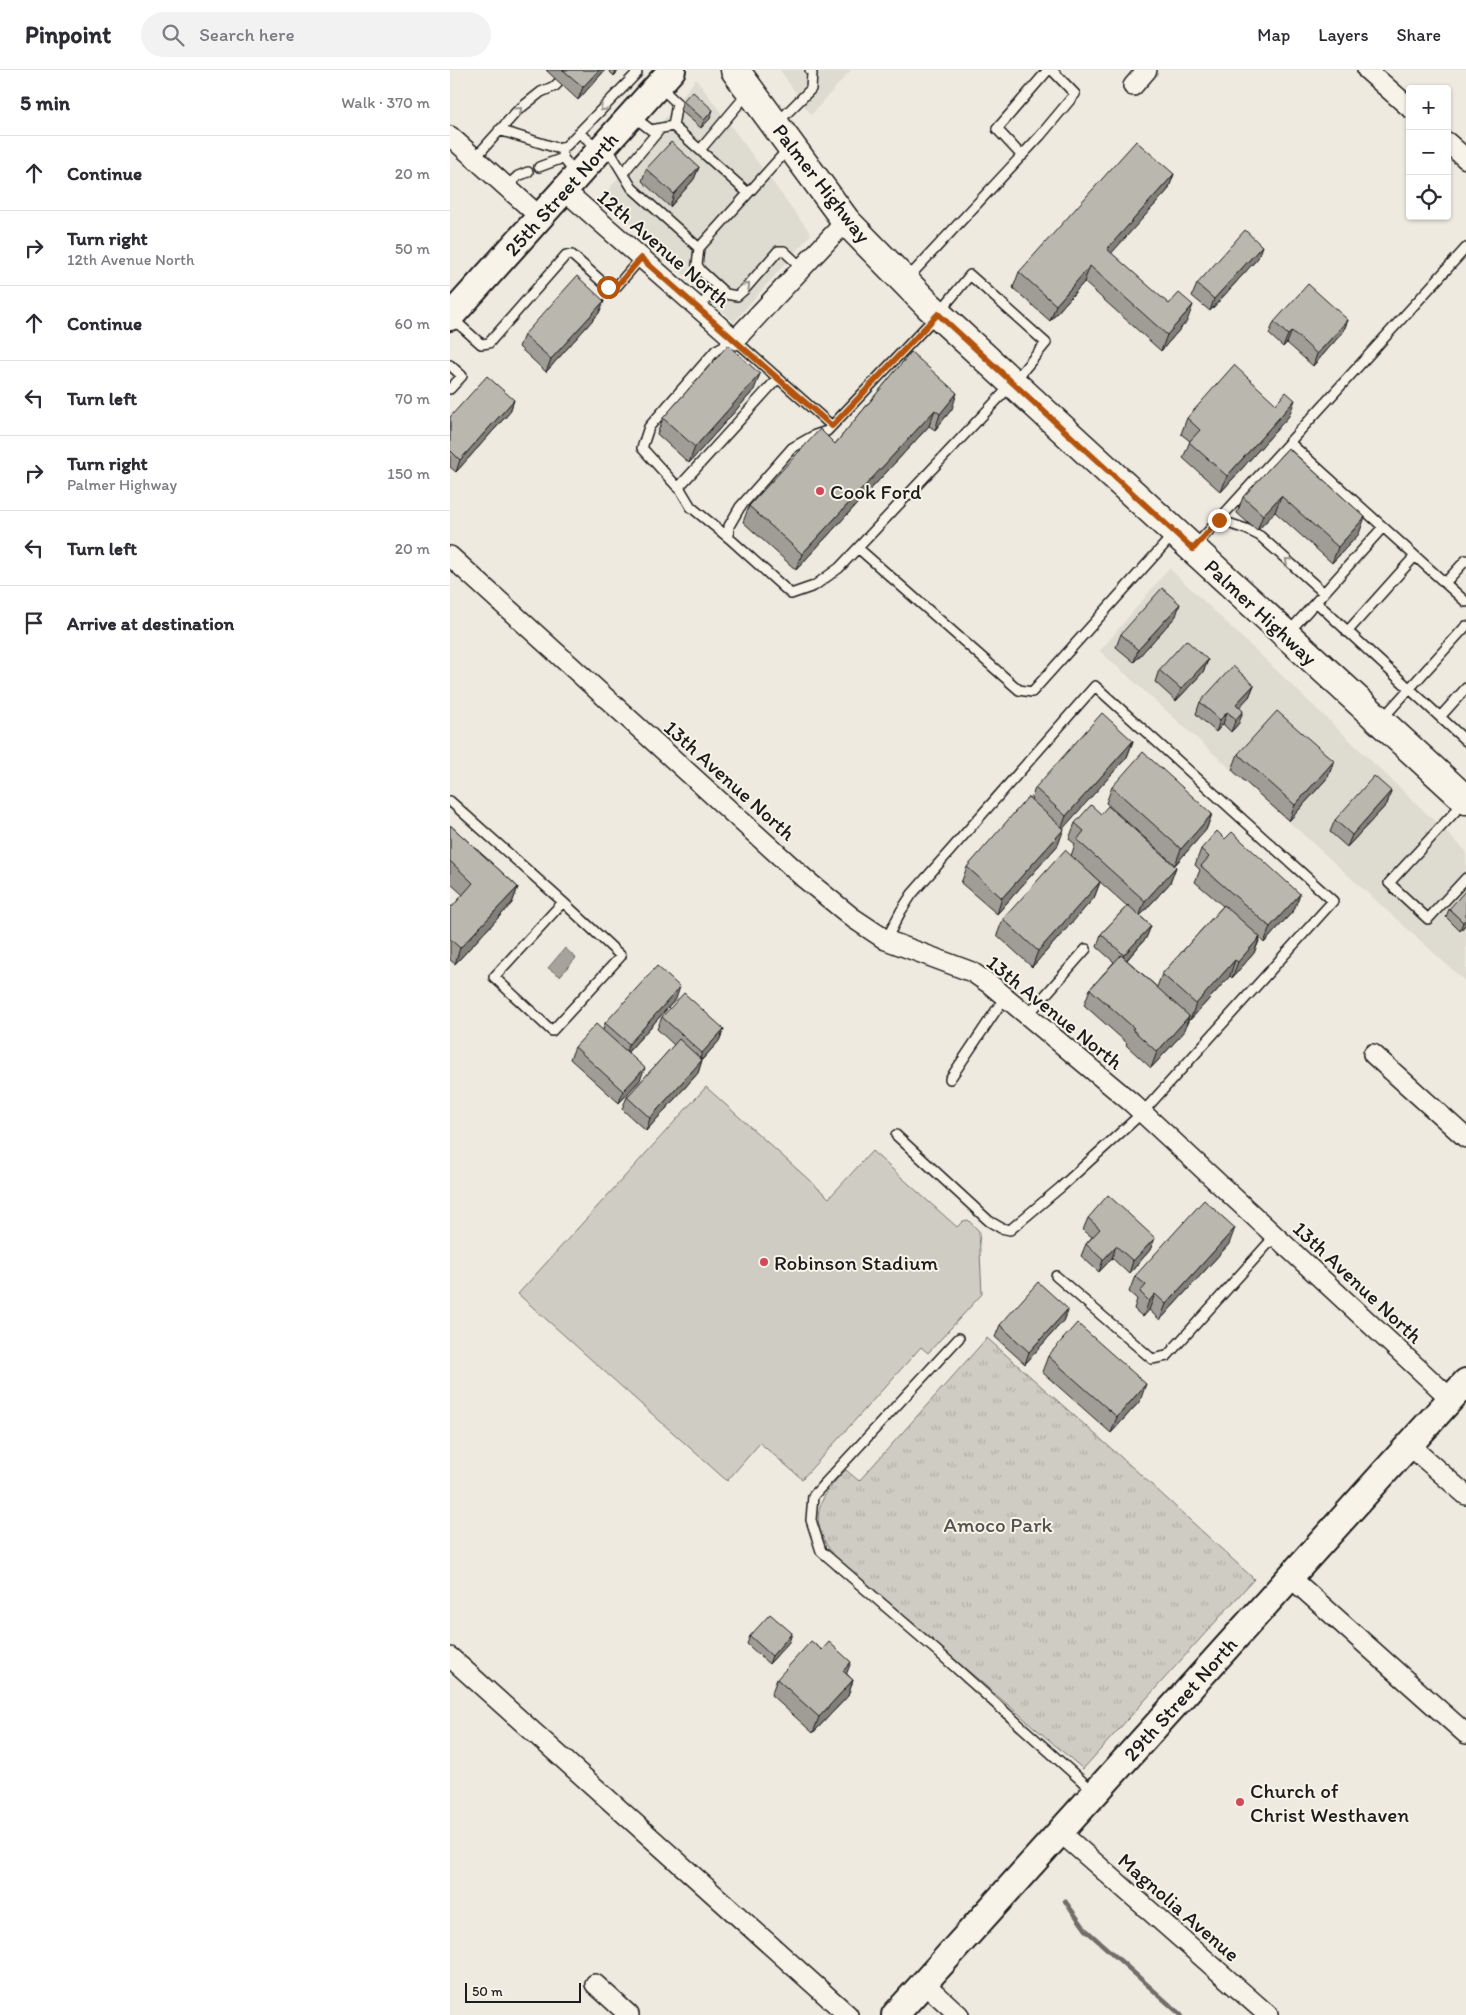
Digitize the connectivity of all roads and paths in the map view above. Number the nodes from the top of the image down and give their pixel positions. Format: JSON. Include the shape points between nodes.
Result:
{"nodes":[{"id":1,"x":810,"y":70,"type":"edge"},
{"id":2,"x":1048,"y":70,"type":"edge"},
{"id":3,"x":1052,"y":70,"type":"edge"},
{"id":4,"x":1147,"y":70,"type":"edge"},
{"id":5,"x":1367,"y":70,"type":"edge"},
{"id":6,"x":742,"y":80,"type":"edge"},
{"id":7,"x":647,"y":81,"type":"edge"},
{"id":8,"x":559,"y":82,"type":"dead end"},
{"id":9,"x":1133,"y":86,"type":"dead end"},
{"id":10,"x":1406,"y":104,"type":"edge"},
{"id":11,"x":632,"y":115,"type":"junction"},
{"id":12,"x":673,"y":126,"type":"junction"},
{"id":13,"x":661,"y":128,"type":"junction"},
{"id":14,"x":499,"y":130,"type":"junction"},
{"id":15,"x":579,"y":133,"type":"junction"},
{"id":16,"x":783,"y":135,"type":"junction"},
{"id":17,"x":450,"y":136,"type":"edge"},
{"id":18,"x":1451,"y":146,"type":"edge"},
{"id":19,"x":561,"y":147,"type":"junction"},
{"id":20,"x":603,"y":147,"type":"junction"},
{"id":21,"x":700,"y":150,"type":"junction"},
{"id":22,"x":1022,"y":156,"type":"junction"},
{"id":23,"x":475,"y":158,"type":"junction"},
{"id":24,"x":1466,"y":159,"type":"edge"},
{"id":25,"x":539,"y":167,"type":"dead end"},
{"id":26,"x":528,"y":172,"type":"dead end"},
{"id":27,"x":623,"y":173,"type":"junction"},
{"id":28,"x":568,"y":175,"type":"junction"},
{"id":29,"x":506,"y":187,"type":"junction"},
{"id":30,"x":748,"y":194,"type":"junction"},
{"id":31,"x":540,"y":217,"type":"junction"},
{"id":32,"x":846,"y":221,"type":"junction"},
{"id":33,"x":699,"y":248,"type":"junction"},
{"id":34,"x":1466,"y":248,"type":"edge"},
{"id":35,"x":641,"y":258,"type":"junction"},
{"id":36,"x":802,"y":268,"type":"junction"},
{"id":37,"x":906,"y":281,"type":"junction"},
{"id":38,"x":717,"y":286,"type":"junction"},
{"id":39,"x":699,"y":308,"type":"junction"},
{"id":40,"x":938,"y":314,"type":"junction"},
{"id":41,"x":450,"y":317,"type":"edge"},
{"id":42,"x":735,"y":340,"type":"junction"},
{"id":43,"x":450,"y":365,"type":"edge"},
{"id":44,"x":778,"y":378,"type":"junction"},
{"id":45,"x":1013,"y":383,"type":"junction"},
{"id":46,"x":450,"y":389,"type":"edge"},
{"id":47,"x":832,"y":426,"type":"junction"},
{"id":48,"x":1290,"y":442,"type":"junction"},
{"id":49,"x":678,"y":488,"type":"junction"},
{"id":50,"x":1219,"y":520,"type":"junction"},
{"id":51,"x":1383,"y":527,"type":"junction"},
{"id":52,"x":729,"y":538,"type":"junction"},
{"id":53,"x":1184,"y":540,"type":"junction"},
{"id":54,"x":858,"y":548,"type":"junction"},
{"id":55,"x":450,"y":556,"type":"edge"},
{"id":56,"x":1415,"y":556,"type":"junction"},
{"id":57,"x":1466,"y":560,"type":"edge"},
{"id":58,"x":1445,"y":583,"type":"junction"},
{"id":59,"x":1324,"y":593,"type":"junction"},
{"id":60,"x":1316,"y":602,"type":"junction"},
{"id":61,"x":1466,"y":602,"type":"edge"},
{"id":62,"x":1466,"y":626,"type":"edge"},
{"id":63,"x":1347,"y":632,"type":"junction"},
{"id":64,"x":1286,"y":635,"type":"junction"},
{"id":65,"x":1466,"y":688,"type":"edge"},
{"id":66,"x":1409,"y":689,"type":"junction"},
{"id":67,"x":1440,"y":717,"type":"junction"},
{"id":68,"x":1380,"y":721,"type":"junction"},
{"id":69,"x":1466,"y":741,"type":"edge"},
{"id":70,"x":1466,"y":800,"type":"edge"},
{"id":71,"x":450,"y":801,"type":"edge"},
{"id":72,"x":1466,"y":878,"type":"edge"},
{"id":73,"x":563,"y":902,"type":"junction"},
{"id":74,"x":886,"y":940,"type":"junction"},
{"id":75,"x":1086,"y":950,"type":"dead end"},
{"id":76,"x":1006,"y":997,"type":"junction"},
{"id":77,"x":1027,"y":1016,"type":"junction"},
{"id":78,"x":1373,"y":1054,"type":"dead end"},
{"id":79,"x":950,"y":1079,"type":"dead end"},
{"id":80,"x":1142,"y":1113,"type":"junction"},
{"id":81,"x":896,"y":1136,"type":"dead end"},
{"id":82,"x":1466,"y":1138,"type":"edge"},
{"id":83,"x":1276,"y":1236,"type":"junction"},
{"id":84,"x":1056,"y":1276,"type":"dead end"},
{"id":85,"x":959,"y":1338,"type":"dead end"},
{"id":86,"x":1458,"y":1391,"type":"edge"},
{"id":87,"x":1410,"y":1445,"type":"junction"},
{"id":88,"x":1466,"y":1495,"type":"edge"},
{"id":89,"x":1290,"y":1577,"type":"junction"},
{"id":90,"x":450,"y":1656,"type":"edge"},
{"id":91,"x":1466,"y":1734,"type":"edge"},
{"id":92,"x":1095,"y":1793,"type":"junction"},
{"id":93,"x":1060,"y":1832,"type":"junction"},
{"id":94,"x":924,"y":1983,"type":"junction"},
{"id":95,"x":595,"y":1984,"type":"dead end"},
{"id":96,"x":629,"y":2015,"type":"edge"},
{"id":97,"x":848,"y":2015,"type":"edge"},
{"id":98,"x":895,"y":2015,"type":"edge"},
{"id":99,"x":959,"y":2015,"type":"edge"},
{"id":100,"x":1268,"y":2015,"type":"edge"}],
"edges":[{"from":1,"to":16,"type":"lane","via":[[811,89]]},
{"from":2,"to":22,"type":"lane","via":[[998,130]]},
{"from":3,"to":22,"type":"lane","via":[[1075,94]]},
{"from":4,"to":9,"type":"street"},
{"from":5,"to":10,"type":"street"},
{"from":6,"to":16,"type":"main road","name":"Palmer Highway"},
{"from":6,"to":21,"type":"lane"},
{"from":7,"to":11,"type":"street","name":"25th Street North"},
{"from":7,"to":12,"type":"lane","via":[[677,103]]},
{"from":7,"to":15,"type":"lane","one_way":true},
{"from":14,"to":8,"type":"lane","one_way":true,"via":[[517,110]]},
{"from":11,"to":13,"type":"lane","via":[[651,130]]},
{"from":11,"to":20,"type":"street","name":"25th Street North"},
{"from":12,"to":13,"type":"lane"},
{"from":12,"to":21,"type":"lane"},
{"from":13,"to":27,"type":"lane"},
{"from":14,"to":19,"type":"lane"},
{"from":14,"to":23,"type":"lane"},
{"from":15,"to":19,"type":"lane"},
{"from":15,"to":20,"type":"lane"},
{"from":16,"to":30,"type":"lane"},
{"from":16,"to":32,"type":"main road","name":"Palmer Highway"},
{"from":17,"to":23,"type":"street"},
{"from":18,"to":24,"type":"street"},
{"from":19,"to":28,"type":"lane"},
{"from":20,"to":27,"type":"lane"},
{"from":20,"to":28,"type":"street","name":"25th Street North"},
{"from":21,"to":30,"type":"lane"},
{"from":22,"to":37,"type":"lane"},
{"from":23,"to":29,"type":"street"},
{"from":25,"to":28,"type":"lane"},
{"from":26,"to":29,"type":"lane"},
{"from":27,"to":33,"type":"lane","via":[[632,188]]},
{"from":28,"to":31,"type":"street","name":"25th Street North"},
{"from":28,"to":35,"type":"street","name":"12th Avenue North"},
{"from":29,"to":31,"type":"street"},
{"from":30,"to":33,"type":"lane"},
{"from":31,"to":41,"type":"street","name":"25th Street North"},
{"from":32,"to":36,"type":"street"},
{"from":32,"to":37,"type":"main road","name":"Palmer Highway"},
{"from":33,"to":38,"type":"lane","via":[[697,265]]},
{"from":34,"to":48,"type":"lane"},
{"from":35,"to":39,"type":"street","name":"12th Avenue North"},
{"from":35,"to":41,"type":"lane","via":[[616,287],[608,287],[572,255],[566,255],[489,343],[481,344]]},
{"from":38,"to":36,"type":"lane","one_way":true,"via":[[726,294],[737,296],[778,251],[784,251]]},
{"from":36,"to":42,"type":"street"},
{"from":37,"to":40,"type":"main road","name":"Palmer Highway"},
{"from":38,"to":39,"type":"lane"},
{"from":39,"to":42,"type":"street","name":"12th Avenue North"},
{"from":40,"to":45,"type":"main road","name":"Palmer Highway"},
{"from":40,"to":45,"type":"lane","via":[[970,275],[1046,343]]},
{"from":40,"to":47,"type":"lane"},
{"from":42,"to":44,"type":"lane"},
{"from":42,"to":49,"type":"lane","via":[[716,350],[649,427],[642,448]]},
{"from":43,"to":46,"type":"lane","via":[[462,376]]},
{"from":44,"to":47,"type":"lane"},
{"from":44,"to":49,"type":"lane"},
{"from":45,"to":53,"type":"main road","name":"Palmer Highway"},
{"from":45,"to":54,"type":"lane"},
{"from":47,"to":52,"type":"lane","via":[[792,448],[740,507],[729,526]]},
{"from":48,"to":50,"type":"lane"},
{"from":48,"to":51,"type":"lane"},
{"from":49,"to":52,"type":"lane","via":[[691,507]]},
{"from":50,"to":53,"type":"lane"},
{"from":59,"to":50,"type":"lane","one_way":true,"via":[[1260,536]]},
{"from":51,"to":56,"type":"lane"},
{"from":51,"to":59,"type":"lane"},
{"from":52,"to":54,"type":"lane","via":[[791,594],[814,586],[839,568]]},
{"from":53,"to":54,"type":"lane","via":[[1032,692],[1019,690]]},
{"from":53,"to":64,"type":"main road","name":"Palmer Highway"},
{"from":55,"to":74,"type":"street","name":"13th Avenue North","via":[[804,878]]},
{"from":56,"to":58,"type":"lane"},
{"from":56,"to":63,"type":"lane"},
{"from":57,"to":58,"type":"lane"},
{"from":58,"to":61,"type":"lane"},
{"from":59,"to":60,"type":"lane"},
{"from":60,"to":63,"type":"lane"},
{"from":60,"to":64,"type":"lane"},
{"from":62,"to":66,"type":"lane"},
{"from":63,"to":66,"type":"lane"},
{"from":64,"to":68,"type":"main road","name":"Palmer Highway"},
{"from":65,"to":67,"type":"lane"},
{"from":66,"to":67,"type":"lane"},
{"from":66,"to":68,"type":"lane"},
{"from":67,"to":69,"type":"lane"},
{"from":68,"to":70,"type":"main road","name":"Palmer Highway"},
{"from":70,"to":72,"type":"lane","via":[[1389,882],[1428,919]]},
{"from":71,"to":73,"type":"lane"},
{"from":73,"to":73,"type":"lane","via":[[621,956],[552,1031],[494,977]]},
{"from":74,"to":76,"type":"street","name":"13th Avenue North","via":[[972,972]]},
{"from":74,"to":80,"type":"lane","via":[[912,894],[1095,686],[1333,901]]},
{"from":75,"to":77,"type":"lane"},
{"from":76,"to":77,"type":"street","name":"13th Avenue North"},
{"from":76,"to":79,"type":"lane"},
{"from":77,"to":80,"type":"street","name":"13th Avenue North"},
{"from":78,"to":82,"type":"street"},
{"from":80,"to":81,"type":"lane","via":[[1010,1230],[989,1221]]},
{"from":80,"to":83,"type":"street","name":"13th Avenue North"},
{"from":83,"to":84,"type":"lane","via":[[1167,1356],[1160,1358],[1152,1359]]},
{"from":83,"to":86,"type":"street","name":"13th Avenue North"},
{"from":85,"to":92,"type":"lane","via":[[813,1496],[811,1520],[821,1551]]},
{"from":86,"to":87,"type":"street","name":"29th Street North"},
{"from":87,"to":88,"type":"street"},
{"from":87,"to":89,"type":"street","name":"29th Street North"},
{"from":89,"to":91,"type":"street"},
{"from":89,"to":92,"type":"street","name":"29th Street North"},
{"from":90,"to":97,"type":"street"},
{"from":92,"to":93,"type":"street","name":"29th Street North"},
{"from":93,"to":94,"type":"street","name":"29th Street North"},
{"from":93,"to":100,"type":"street","name":"Magnolia Avenue"},
{"from":94,"to":98,"type":"street","name":"29th Street North"},
{"from":94,"to":99,"type":"street"},
{"from":95,"to":96,"type":"street"}]}
